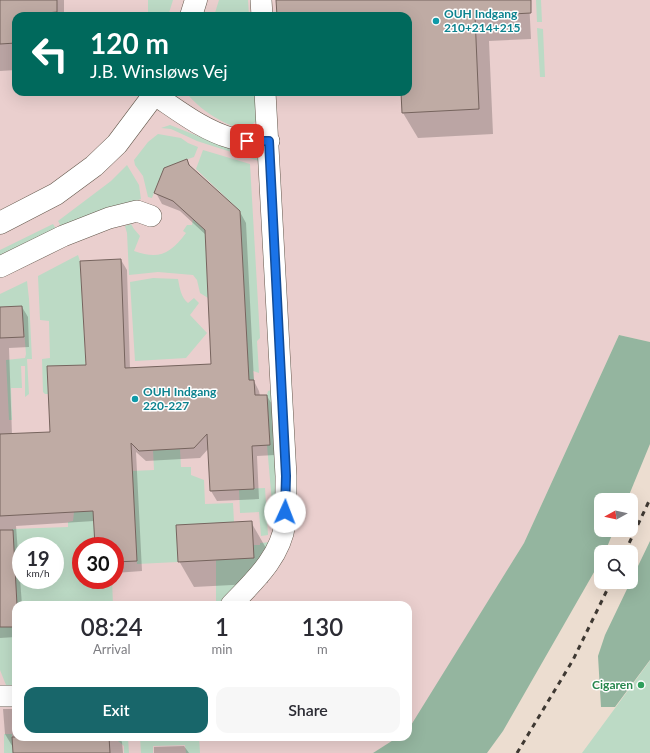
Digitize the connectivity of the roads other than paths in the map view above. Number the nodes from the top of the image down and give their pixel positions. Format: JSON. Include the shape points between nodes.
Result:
{"nodes":[{"id":1,"x":196,"y":0,"type":"edge"},
{"id":2,"x":261,"y":0,"type":"edge"},
{"id":3,"x":192,"y":12,"type":"edge"},
{"id":4,"x":262,"y":12,"type":"edge"},
{"id":5,"x":154,"y":96,"type":"edge"},
{"id":6,"x":160,"y":96,"type":"edge"},
{"id":7,"x":265,"y":96,"type":"edge"},
{"id":8,"x":269,"y":141,"type":"junction"},
{"id":9,"x":151,"y":216,"type":"dead end"},
{"id":10,"x":0,"y":223,"type":"edge"},
{"id":11,"x":0,"y":267,"type":"edge"},
{"id":12,"x":235,"y":601,"type":"edge"},
{"id":13,"x":0,"y":696,"type":"edge"},
{"id":14,"x":12,"y":696,"type":"edge"}],
"edges":[{"from":1,"to":3,"type":"street"},
{"from":2,"to":4,"type":"street"},
{"from":5,"to":10,"type":"street","via":[[117,144],[94,166],[56,194]]},
{"from":6,"to":8,"type":"street","via":[[186,116],[217,132],[232,138]]},
{"from":7,"to":8,"type":"street"},
{"from":8,"to":12,"type":"street","via":[[286,476],[285,524],[265,568]]},
{"from":9,"to":11,"type":"street","via":[[137,211],[109,218],[63,236]]},
{"from":13,"to":14,"type":"street"}]}
